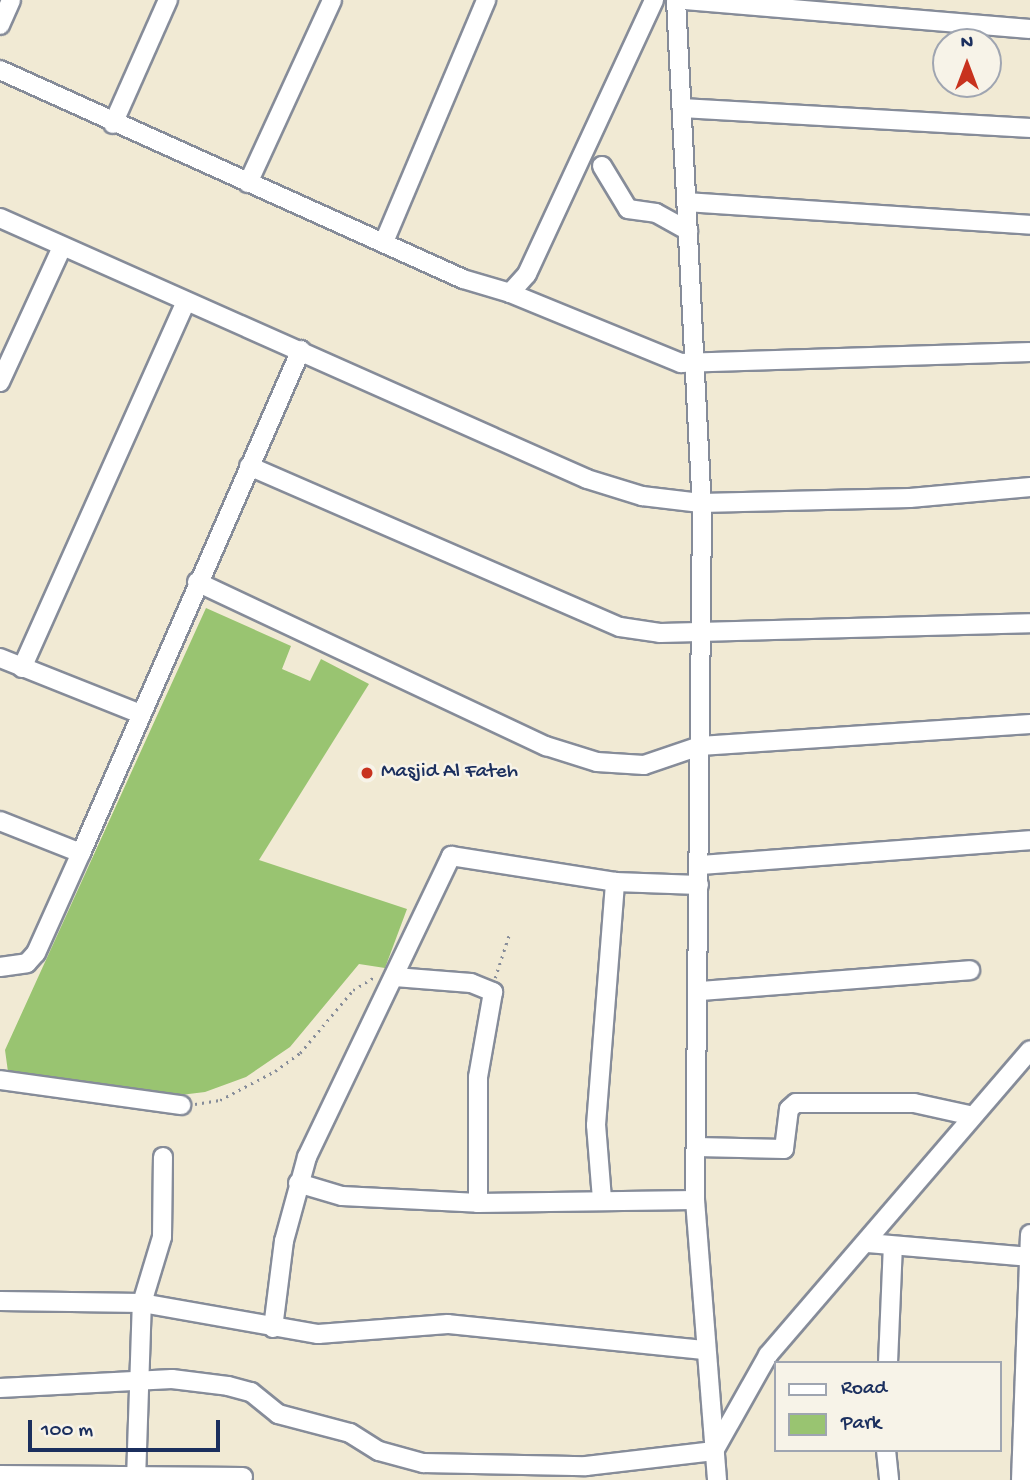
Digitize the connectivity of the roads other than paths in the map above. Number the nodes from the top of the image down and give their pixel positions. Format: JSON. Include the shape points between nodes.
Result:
{"nodes":[{"id":1,"x":11,"y":0,"type":"edge"},
{"id":2,"x":168,"y":0,"type":"edge"},
{"id":3,"x":332,"y":0,"type":"edge"},
{"id":4,"x":486,"y":0,"type":"edge"},
{"id":5,"x":654,"y":0,"type":"edge"},
{"id":6,"x":676,"y":0,"type":"edge"},
{"id":7,"x":685,"y":0,"type":"edge"},
{"id":8,"x":0,"y":25,"type":"edge"},
{"id":9,"x":1030,"y":29,"type":"edge"},
{"id":10,"x":0,"y":70,"type":"edge"},
{"id":11,"x":682,"y":108,"type":"junction"},
{"id":12,"x":113,"y":124,"type":"junction"},
{"id":13,"x":1030,"y":128,"type":"edge"},
{"id":14,"x":602,"y":166,"type":"dead end"},
{"id":15,"x":248,"y":183,"type":"junction"},
{"id":16,"x":687,"y":202,"type":"junction"},
{"id":17,"x":0,"y":218,"type":"edge"},
{"id":18,"x":1030,"y":225,"type":"edge"},
{"id":19,"x":688,"y":231,"type":"junction"},
{"id":20,"x":384,"y":242,"type":"junction"},
{"id":21,"x":62,"y":247,"type":"junction"},
{"id":22,"x":510,"y":293,"type":"junction"},
{"id":23,"x":186,"y":302,"type":"junction"},
{"id":24,"x":301,"y":350,"type":"junction"},
{"id":25,"x":1030,"y":352,"type":"edge"},
{"id":26,"x":695,"y":362,"type":"junction"},
{"id":27,"x":0,"y":382,"type":"edge"},
{"id":28,"x":249,"y":466,"type":"junction"},
{"id":29,"x":1030,"y":487,"type":"edge"},
{"id":30,"x":701,"y":503,"type":"junction"},
{"id":31,"x":197,"y":582,"type":"junction"},
{"id":32,"x":1030,"y":623,"type":"edge"},
{"id":33,"x":701,"y":631,"type":"junction"},
{"id":34,"x":0,"y":659,"type":"edge"},
{"id":35,"x":22,"y":668,"type":"junction"},
{"id":36,"x":138,"y":713,"type":"junction"},
{"id":37,"x":1030,"y":724,"type":"edge"},
{"id":38,"x":700,"y":746,"type":"junction"},
{"id":39,"x":0,"y":821,"type":"edge"},
{"id":40,"x":1030,"y":840,"type":"edge"},
{"id":41,"x":81,"y":853,"type":"junction"},
{"id":42,"x":699,"y":865,"type":"junction"},
{"id":43,"x":615,"y":882,"type":"junction"},
{"id":44,"x":699,"y":885,"type":"junction"},
{"id":45,"x":0,"y":967,"type":"edge"},
{"id":46,"x":970,"y":970,"type":"dead end"},
{"id":47,"x":395,"y":977,"type":"junction"},
{"id":48,"x":700,"y":991,"type":"junction"},
{"id":49,"x":1030,"y":1050,"type":"edge"},
{"id":50,"x":0,"y":1080,"type":"edge"},
{"id":51,"x":181,"y":1105,"type":"road end"},
{"id":52,"x":973,"y":1116,"type":"junction"},
{"id":53,"x":697,"y":1147,"type":"junction"},
{"id":54,"x":163,"y":1157,"type":"dead end"},
{"id":55,"x":298,"y":1183,"type":"junction"},
{"id":56,"x":602,"y":1199,"type":"junction"},
{"id":57,"x":695,"y":1200,"type":"junction"},
{"id":58,"x":478,"y":1203,"type":"junction"},
{"id":59,"x":1030,"y":1234,"type":"edge"},
{"id":60,"x":869,"y":1243,"type":"junction"},
{"id":61,"x":893,"y":1246,"type":"junction"},
{"id":62,"x":1028,"y":1257,"type":"edge"},
{"id":63,"x":0,"y":1301,"type":"edge"},
{"id":64,"x":142,"y":1303,"type":"junction"},
{"id":65,"x":273,"y":1328,"type":"junction"},
{"id":66,"x":705,"y":1350,"type":"junction"},
{"id":67,"x":888,"y":1361,"type":"edge"},
{"id":68,"x":144,"y":1384,"type":"junction"},
{"id":69,"x":0,"y":1388,"type":"edge"},
{"id":70,"x":714,"y":1451,"type":"junction"},
{"id":71,"x":886,"y":1452,"type":"edge"},
{"id":72,"x":422,"y":1472,"type":"edge"},
{"id":73,"x":587,"y":1473,"type":"edge"},
{"id":74,"x":0,"y":1475,"type":"edge"},
{"id":75,"x":243,"y":1477,"type":"dead end"},
{"id":76,"x":136,"y":1479,"type":"edge"},
{"id":77,"x":718,"y":1480,"type":"edge"},
{"id":78,"x":889,"y":1480,"type":"edge"},
{"id":79,"x":1021,"y":1480,"type":"edge"}],
"edges":[{"from":1,"to":8,"type":"street"},
{"from":2,"to":12,"type":"street"},
{"from":3,"to":15,"type":"street"},
{"from":4,"to":20,"type":"street"},
{"from":5,"to":22,"type":"street","via":[[527,274]]},
{"from":6,"to":11,"type":"street"},
{"from":7,"to":9,"type":"street"},
{"from":10,"to":12,"type":"street"},
{"from":11,"to":13,"type":"street"},
{"from":11,"to":16,"type":"street"},
{"from":12,"to":15,"type":"street"},
{"from":14,"to":19,"type":"street","via":[[628,209],[656,213]]},
{"from":15,"to":20,"type":"street"},
{"from":16,"to":18,"type":"street"},
{"from":16,"to":19,"type":"street"},
{"from":17,"to":21,"type":"street"},
{"from":19,"to":26,"type":"street"},
{"from":20,"to":22,"type":"street","via":[[463,279]]},
{"from":21,"to":23,"type":"street"},
{"from":21,"to":27,"type":"street"},
{"from":22,"to":26,"type":"street","via":[[637,348]]},
{"from":23,"to":24,"type":"street"},
{"from":23,"to":35,"type":"street"},
{"from":24,"to":28,"type":"street"},
{"from":24,"to":30,"type":"street","via":[[587,479],[642,496]]},
{"from":25,"to":26,"type":"street"},
{"from":26,"to":30,"type":"street"},
{"from":28,"to":31,"type":"street"},
{"from":28,"to":33,"type":"street","via":[[620,627]]},
{"from":29,"to":30,"type":"street","via":[[910,498]]},
{"from":30,"to":33,"type":"street"},
{"from":31,"to":36,"type":"street"},
{"from":31,"to":38,"type":"street","via":[[546,746],[597,762],[644,765]]},
{"from":32,"to":33,"type":"street"},
{"from":33,"to":38,"type":"street"},
{"from":34,"to":35,"type":"street"},
{"from":35,"to":36,"type":"street"},
{"from":36,"to":41,"type":"street"},
{"from":37,"to":38,"type":"street"},
{"from":38,"to":42,"type":"street"},
{"from":39,"to":41,"type":"street"},
{"from":40,"to":42,"type":"street"},
{"from":41,"to":45,"type":"street","via":[[36,953],[27,963]]},
{"from":42,"to":44,"type":"street"},
{"from":43,"to":44,"type":"street"},
{"from":43,"to":47,"type":"street","via":[[451,856]]},
{"from":43,"to":56,"type":"street","via":[[596,1125]]},
{"from":44,"to":48,"type":"street"},
{"from":46,"to":48,"type":"street"},
{"from":47,"to":55,"type":"street"},
{"from":47,"to":58,"type":"street","via":[[471,983],[493,992],[478,1077]]},
{"from":48,"to":53,"type":"street"},
{"from":49,"to":52,"type":"street"},
{"from":50,"to":51,"type":"street"},
{"from":52,"to":53,"type":"street","via":[[914,1103],[796,1103],[789,1109],[784,1149]]},
{"from":52,"to":60,"type":"street"},
{"from":53,"to":57,"type":"street"},
{"from":54,"to":64,"type":"street","via":[[162,1237]]},
{"from":55,"to":58,"type":"street","via":[[342,1196]]},
{"from":55,"to":65,"type":"street"},
{"from":56,"to":57,"type":"street"},
{"from":56,"to":58,"type":"street"},
{"from":57,"to":66,"type":"street"},
{"from":59,"to":62,"type":"street"},
{"from":60,"to":61,"type":"street"},
{"from":60,"to":70,"type":"street","via":[[768,1355]]},
{"from":61,"to":62,"type":"street"},
{"from":61,"to":67,"type":"street"},
{"from":62,"to":79,"type":"street"},
{"from":63,"to":64,"type":"street"},
{"from":64,"to":65,"type":"street"},
{"from":64,"to":68,"type":"street"},
{"from":65,"to":66,"type":"street","via":[[318,1334],[448,1324],[528,1328]]},
{"from":66,"to":70,"type":"street"},
{"from":68,"to":69,"type":"street"},
{"from":68,"to":72,"type":"street","via":[[185,1380],[251,1392],[278,1414],[350,1433]]},
{"from":68,"to":76,"type":"street"},
{"from":70,"to":73,"type":"street"},
{"from":70,"to":77,"type":"street"},
{"from":71,"to":78,"type":"street"},
{"from":72,"to":73,"type":"street"},
{"from":74,"to":76,"type":"street"},
{"from":75,"to":76,"type":"street"}]}
